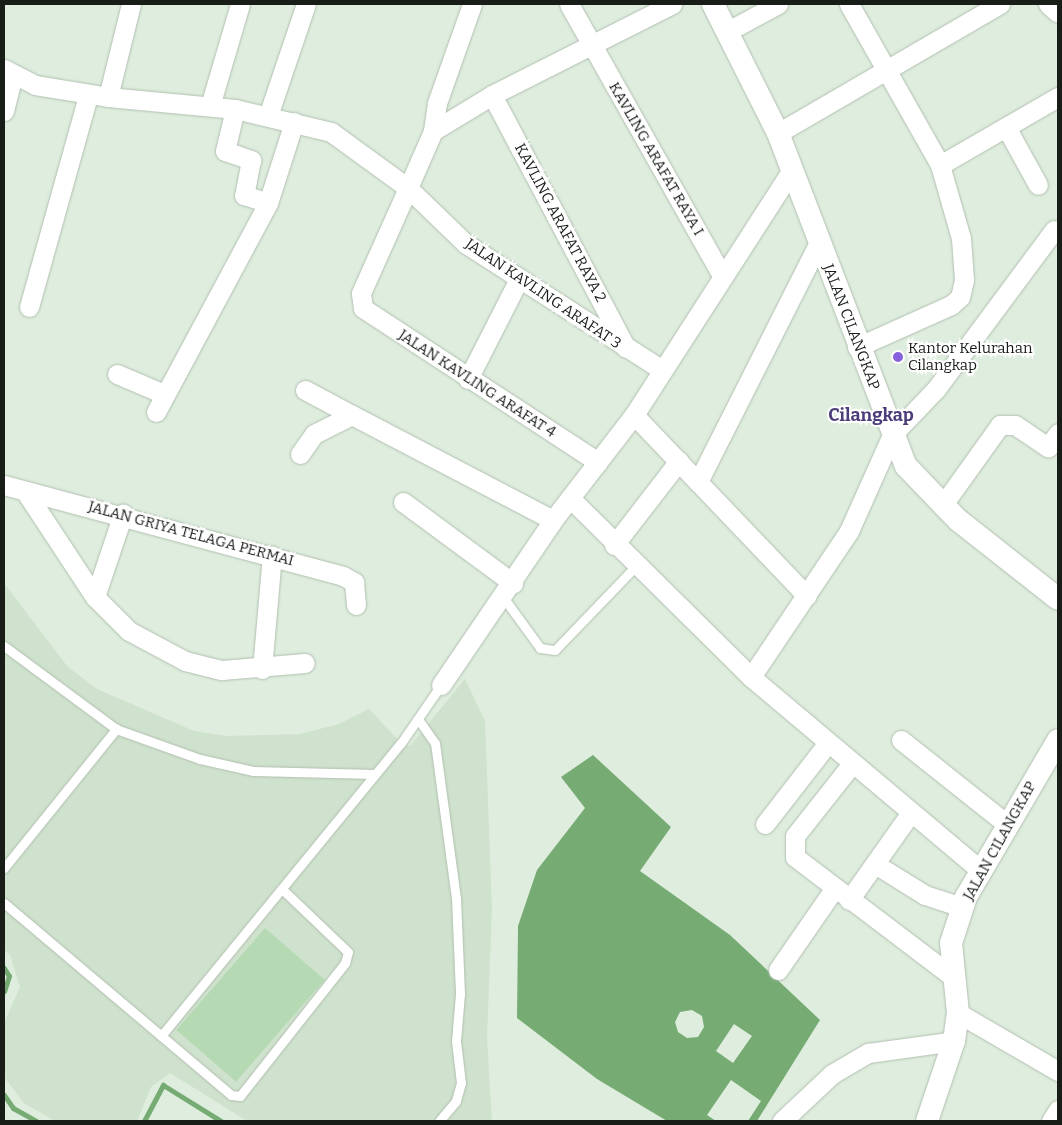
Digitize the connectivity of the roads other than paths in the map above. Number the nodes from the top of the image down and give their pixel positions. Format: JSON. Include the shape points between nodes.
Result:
{"nodes":[{"id":1,"x":131,"y":4,"type":"edge"},
{"id":2,"x":240,"y":4,"type":"edge"},
{"id":3,"x":306,"y":4,"type":"edge"},
{"id":4,"x":472,"y":4,"type":"edge"},
{"id":5,"x":569,"y":4,"type":"edge"},
{"id":6,"x":672,"y":4,"type":"edge"},
{"id":7,"x":713,"y":4,"type":"edge"},
{"id":8,"x":778,"y":4,"type":"edge"},
{"id":9,"x":849,"y":4,"type":"edge"},
{"id":10,"x":1000,"y":4,"type":"edge"},
{"id":11,"x":1048,"y":4,"type":"edge"},
{"id":12,"x":1058,"y":13,"type":"edge"},
{"id":13,"x":728,"y":32,"type":"junction"},
{"id":14,"x":591,"y":43,"type":"junction"},
{"id":15,"x":8,"y":72,"type":"edge"},
{"id":16,"x":887,"y":72,"type":"junction"},
{"id":17,"x":88,"y":95,"type":"junction"},
{"id":18,"x":492,"y":95,"type":"junction"},
{"id":19,"x":1058,"y":97,"type":"edge"},
{"id":20,"x":108,"y":98,"type":"junction"},
{"id":21,"x":210,"y":106,"type":"junction"},
{"id":22,"x":235,"y":109,"type":"junction"},
{"id":23,"x":4,"y":111,"type":"edge"},
{"id":24,"x":268,"y":116,"type":"junction"},
{"id":25,"x":294,"y":122,"type":"junction"},
{"id":26,"x":1006,"y":127,"type":"junction"},
{"id":27,"x":433,"y":131,"type":"junction"},
{"id":28,"x":778,"y":133,"type":"junction"},
{"id":29,"x":940,"y":166,"type":"junction"},
{"id":30,"x":791,"y":171,"type":"junction"},
{"id":31,"x":1038,"y":185,"type":"dead end"},
{"id":32,"x":408,"y":188,"type":"junction"},
{"id":33,"x":268,"y":203,"type":"junction"},
{"id":34,"x":1054,"y":230,"type":"dead end"},
{"id":35,"x":819,"y":242,"type":"junction"},
{"id":36,"x":722,"y":275,"type":"junction"},
{"id":37,"x":519,"y":280,"type":"junction"},
{"id":38,"x":29,"y":307,"type":"dead end"},
{"id":39,"x":857,"y":347,"type":"junction"},
{"id":40,"x":627,"y":351,"type":"junction"},
{"id":41,"x":662,"y":370,"type":"junction"},
{"id":42,"x":117,"y":374,"type":"dead end"},
{"id":43,"x":468,"y":379,"type":"junction"},
{"id":44,"x":305,"y":390,"type":"dead end"},
{"id":45,"x":164,"y":394,"type":"junction"},
{"id":46,"x":156,"y":412,"type":"dead end"},
{"id":47,"x":352,"y":415,"type":"junction"},
{"id":48,"x":634,"y":415,"type":"junction"},
{"id":49,"x":892,"y":435,"type":"junction"},
{"id":50,"x":1055,"y":445,"type":"edge"},
{"id":51,"x":300,"y":454,"type":"dead end"},
{"id":52,"x":679,"y":461,"type":"junction"},
{"id":53,"x":598,"y":462,"type":"junction"},
{"id":54,"x":698,"y":482,"type":"junction"},
{"id":55,"x":4,"y":485,"type":"edge"},
{"id":56,"x":27,"y":494,"type":"junction"},
{"id":57,"x":570,"y":498,"type":"junction"},
{"id":58,"x":403,"y":502,"type":"dead end"},
{"id":59,"x":942,"y":506,"type":"junction"},
{"id":60,"x":123,"y":514,"type":"junction"},
{"id":61,"x":553,"y":520,"type":"junction"},
{"id":62,"x":614,"y":545,"type":"junction"},
{"id":63,"x":272,"y":554,"type":"junction"},
{"id":64,"x":635,"y":567,"type":"junction"},
{"id":65,"x":508,"y":590,"type":"junction"},
{"id":66,"x":807,"y":596,"type":"junction"},
{"id":67,"x":95,"y":597,"type":"junction"},
{"id":68,"x":1058,"y":598,"type":"edge"},
{"id":69,"x":356,"y":605,"type":"dead end"},
{"id":70,"x":4,"y":646,"type":"edge"},
{"id":71,"x":305,"y":663,"type":"dead end"},
{"id":72,"x":262,"y":670,"type":"junction"},
{"id":73,"x":751,"y":677,"type":"junction"},
{"id":74,"x":442,"y":686,"type":"joint"},
{"id":75,"x":418,"y":719,"type":"junction"},
{"id":76,"x":116,"y":729,"type":"junction"},
{"id":77,"x":901,"y":740,"type":"dead end"},
{"id":78,"x":1058,"y":740,"type":"edge"},
{"id":79,"x":826,"y":744,"type":"junction"},
{"id":80,"x":850,"y":765,"type":"junction"},
{"id":81,"x":375,"y":774,"type":"junction"},
{"id":82,"x":910,"y":814,"type":"junction"},
{"id":83,"x":764,"y":824,"type":"dead end"},
{"id":84,"x":1008,"y":825,"type":"junction"},
{"id":85,"x":875,"y":864,"type":"junction"},
{"id":86,"x":4,"y":868,"type":"edge"},
{"id":87,"x":981,"y":871,"type":"junction"},
{"id":88,"x":282,"y":888,"type":"junction"},
{"id":89,"x":842,"y":894,"type":"junction"},
{"id":90,"x":4,"y":903,"type":"edge"},
{"id":91,"x":963,"y":908,"type":"junction"},
{"id":92,"x":778,"y":970,"type":"dead end"},
{"id":93,"x":953,"y":977,"type":"junction"},
{"id":94,"x":958,"y":1013,"type":"junction"},
{"id":95,"x":161,"y":1036,"type":"junction"},
{"id":96,"x":954,"y":1041,"type":"junction"},
{"id":97,"x":1058,"y":1071,"type":"edge"},
{"id":98,"x":1058,"y":1110,"type":"edge"},
{"id":99,"x":439,"y":1121,"type":"edge"},
{"id":100,"x":782,"y":1121,"type":"edge"},
{"id":101,"x":928,"y":1121,"type":"edge"},
{"id":102,"x":1051,"y":1121,"type":"edge"}],
"edges":[{"from":1,"to":20,"type":"street"},
{"from":2,"to":21,"type":"street"},
{"from":3,"to":24,"type":"street"},
{"from":4,"to":27,"type":"street","via":[[437,103]]},
{"from":5,"to":14,"type":"street","name":"KAVLING ARAFAT RAYA I"},
{"from":6,"to":14,"type":"street"},
{"from":7,"to":13,"type":"street","name":"JALAN CILANGKAP"},
{"from":8,"to":13,"type":"street"},
{"from":9,"to":16,"type":"street"},
{"from":10,"to":16,"type":"street"},
{"from":11,"to":12,"type":"street"},
{"from":13,"to":28,"type":"street","name":"JALAN CILANGKAP"},
{"from":14,"to":18,"type":"street"},
{"from":14,"to":36,"type":"street","name":"KAVLING ARAFAT RAYA I"},
{"from":15,"to":17,"type":"street","name":"JALAN KAVLING ARAFAT 3","via":[[35,85]]},
{"from":15,"to":23,"type":"street"},
{"from":16,"to":28,"type":"street"},
{"from":16,"to":29,"type":"street"},
{"from":17,"to":20,"type":"street","name":"JALAN KAVLING ARAFAT 3"},
{"from":17,"to":38,"type":"street"},
{"from":18,"to":27,"type":"street"},
{"from":18,"to":40,"type":"street","name":"KAVLING ARAFAT RAYA 2"},
{"from":19,"to":26,"type":"street"},
{"from":20,"to":21,"type":"street","name":"JALAN KAVLING ARAFAT 3"},
{"from":21,"to":22,"type":"street","name":"JALAN KAVLING ARAFAT 3"},
{"from":22,"to":24,"type":"street","name":"JALAN KAVLING ARAFAT 3"},
{"from":22,"to":33,"type":"street","via":[[224,151],[251,160],[244,195]]},
{"from":24,"to":25,"type":"street","name":"JALAN KAVLING ARAFAT 3"},
{"from":25,"to":32,"type":"street","name":"JALAN KAVLING ARAFAT 3","via":[[331,132]]},
{"from":25,"to":33,"type":"street"},
{"from":26,"to":29,"type":"street"},
{"from":26,"to":31,"type":"street"},
{"from":27,"to":32,"type":"street"},
{"from":28,"to":30,"type":"street","name":"JALAN CILANGKAP"},
{"from":29,"to":39,"type":"street","via":[[961,238],[960,297],[919,321]]},
{"from":30,"to":35,"type":"street","name":"JALAN CILANGKAP"},
{"from":30,"to":36,"type":"street"},
{"from":32,"to":37,"type":"street","name":"JALAN KAVLING ARAFAT 3","via":[[466,244]]},
{"from":32,"to":43,"type":"street","name":"JALAN KAVLING ARAFAT 4","via":[[360,302]]},
{"from":33,"to":45,"type":"street"},
{"from":34,"to":49,"type":"street","via":[[936,388]]},
{"from":35,"to":39,"type":"street","name":"JALAN CILANGKAP"},
{"from":35,"to":54,"type":"street"},
{"from":36,"to":41,"type":"street"},
{"from":37,"to":40,"type":"street","name":"JALAN KAVLING ARAFAT 3"},
{"from":37,"to":43,"type":"street"},
{"from":39,"to":49,"type":"street","name":"JALAN CILANGKAP"},
{"from":40,"to":41,"type":"street","name":"JALAN KAVLING ARAFAT 3"},
{"from":41,"to":48,"type":"street"},
{"from":42,"to":45,"type":"street"},
{"from":43,"to":53,"type":"street","name":"JALAN KAVLING ARAFAT 4"},
{"from":44,"to":47,"type":"street"},
{"from":45,"to":46,"type":"street"},
{"from":47,"to":51,"type":"street","via":[[314,434]]},
{"from":47,"to":61,"type":"street"},
{"from":48,"to":52,"type":"street"},
{"from":48,"to":53,"type":"street"},
{"from":49,"to":59,"type":"street","name":"JALAN CILANGKAP","via":[[906,466]]},
{"from":49,"to":66,"type":"street","via":[[850,531]]},
{"from":50,"to":59,"type":"street","via":[[1015,425],[1000,425]]},
{"from":52,"to":54,"type":"street"},
{"from":52,"to":62,"type":"street"},
{"from":53,"to":57,"type":"street"},
{"from":54,"to":66,"type":"street"},
{"from":55,"to":56,"type":"street","name":"JALAN GRIYA TELAGA PERMAI"},
{"from":56,"to":60,"type":"street","name":"JALAN GRIYA TELAGA PERMAI"},
{"from":56,"to":67,"type":"street"},
{"from":57,"to":61,"type":"street"},
{"from":57,"to":62,"type":"street"},
{"from":58,"to":65,"type":"street"},
{"from":59,"to":68,"type":"street","name":"JALAN CILANGKAP"},
{"from":60,"to":63,"type":"street","name":"JALAN GRIYA TELAGA PERMAI"},
{"from":60,"to":67,"type":"street"},
{"from":61,"to":65,"type":"street"},
{"from":62,"to":64,"type":"street"},
{"from":63,"to":69,"type":"street","name":"JALAN GRIYA TELAGA PERMAI","via":[[354,582]]},
{"from":63,"to":72,"type":"street"},
{"from":64,"to":65,"type":"lane","via":[[555,650],[540,648]]},
{"from":64,"to":73,"type":"street"},
{"from":65,"to":74,"type":"street"},
{"from":66,"to":73,"type":"street"},
{"from":67,"to":72,"type":"street","via":[[130,631],[185,661],[222,670]]},
{"from":70,"to":76,"type":"lane"},
{"from":71,"to":72,"type":"street"},
{"from":73,"to":79,"type":"street"},
{"from":74,"to":75,"type":"lane"},
{"from":75,"to":81,"type":"lane"},
{"from":75,"to":99,"type":"lane","via":[[435,743],[456,907],[460,994],[456,1041],[461,1083],[456,1102]]},
{"from":76,"to":81,"type":"lane","via":[[232,768],[309,776]]},
{"from":76,"to":86,"type":"lane"},
{"from":77,"to":84,"type":"street"},
{"from":78,"to":84,"type":"street","name":"JALAN CILANGKAP"},
{"from":79,"to":80,"type":"street"},
{"from":79,"to":83,"type":"street"},
{"from":80,"to":82,"type":"street"},
{"from":80,"to":89,"type":"street","via":[[795,836],[792,848],[795,857]]},
{"from":81,"to":88,"type":"lane"},
{"from":82,"to":85,"type":"street"},
{"from":82,"to":87,"type":"street"},
{"from":84,"to":87,"type":"street","name":"JALAN CILANGKAP"},
{"from":85,"to":89,"type":"street"},
{"from":85,"to":91,"type":"street","via":[[925,895]]},
{"from":87,"to":91,"type":"street","name":"JALAN CILANGKAP"},
{"from":88,"to":95,"type":"lane"},
{"from":88,"to":95,"type":"lane","via":[[348,952],[345,963],[246,1093],[231,1095]]},
{"from":89,"to":92,"type":"street"},
{"from":89,"to":93,"type":"street"},
{"from":90,"to":95,"type":"lane"},
{"from":91,"to":93,"type":"street","name":"JALAN CILANGKAP","via":[[951,944]]},
{"from":93,"to":94,"type":"street","name":"JALAN CILANGKAP"},
{"from":94,"to":96,"type":"street","name":"JALAN CILANGKAP"},
{"from":94,"to":97,"type":"street"},
{"from":96,"to":100,"type":"street","via":[[868,1053],[832,1074]]},
{"from":96,"to":101,"type":"street","name":"JALAN CILANGKAP"},
{"from":98,"to":102,"type":"street"}]}
